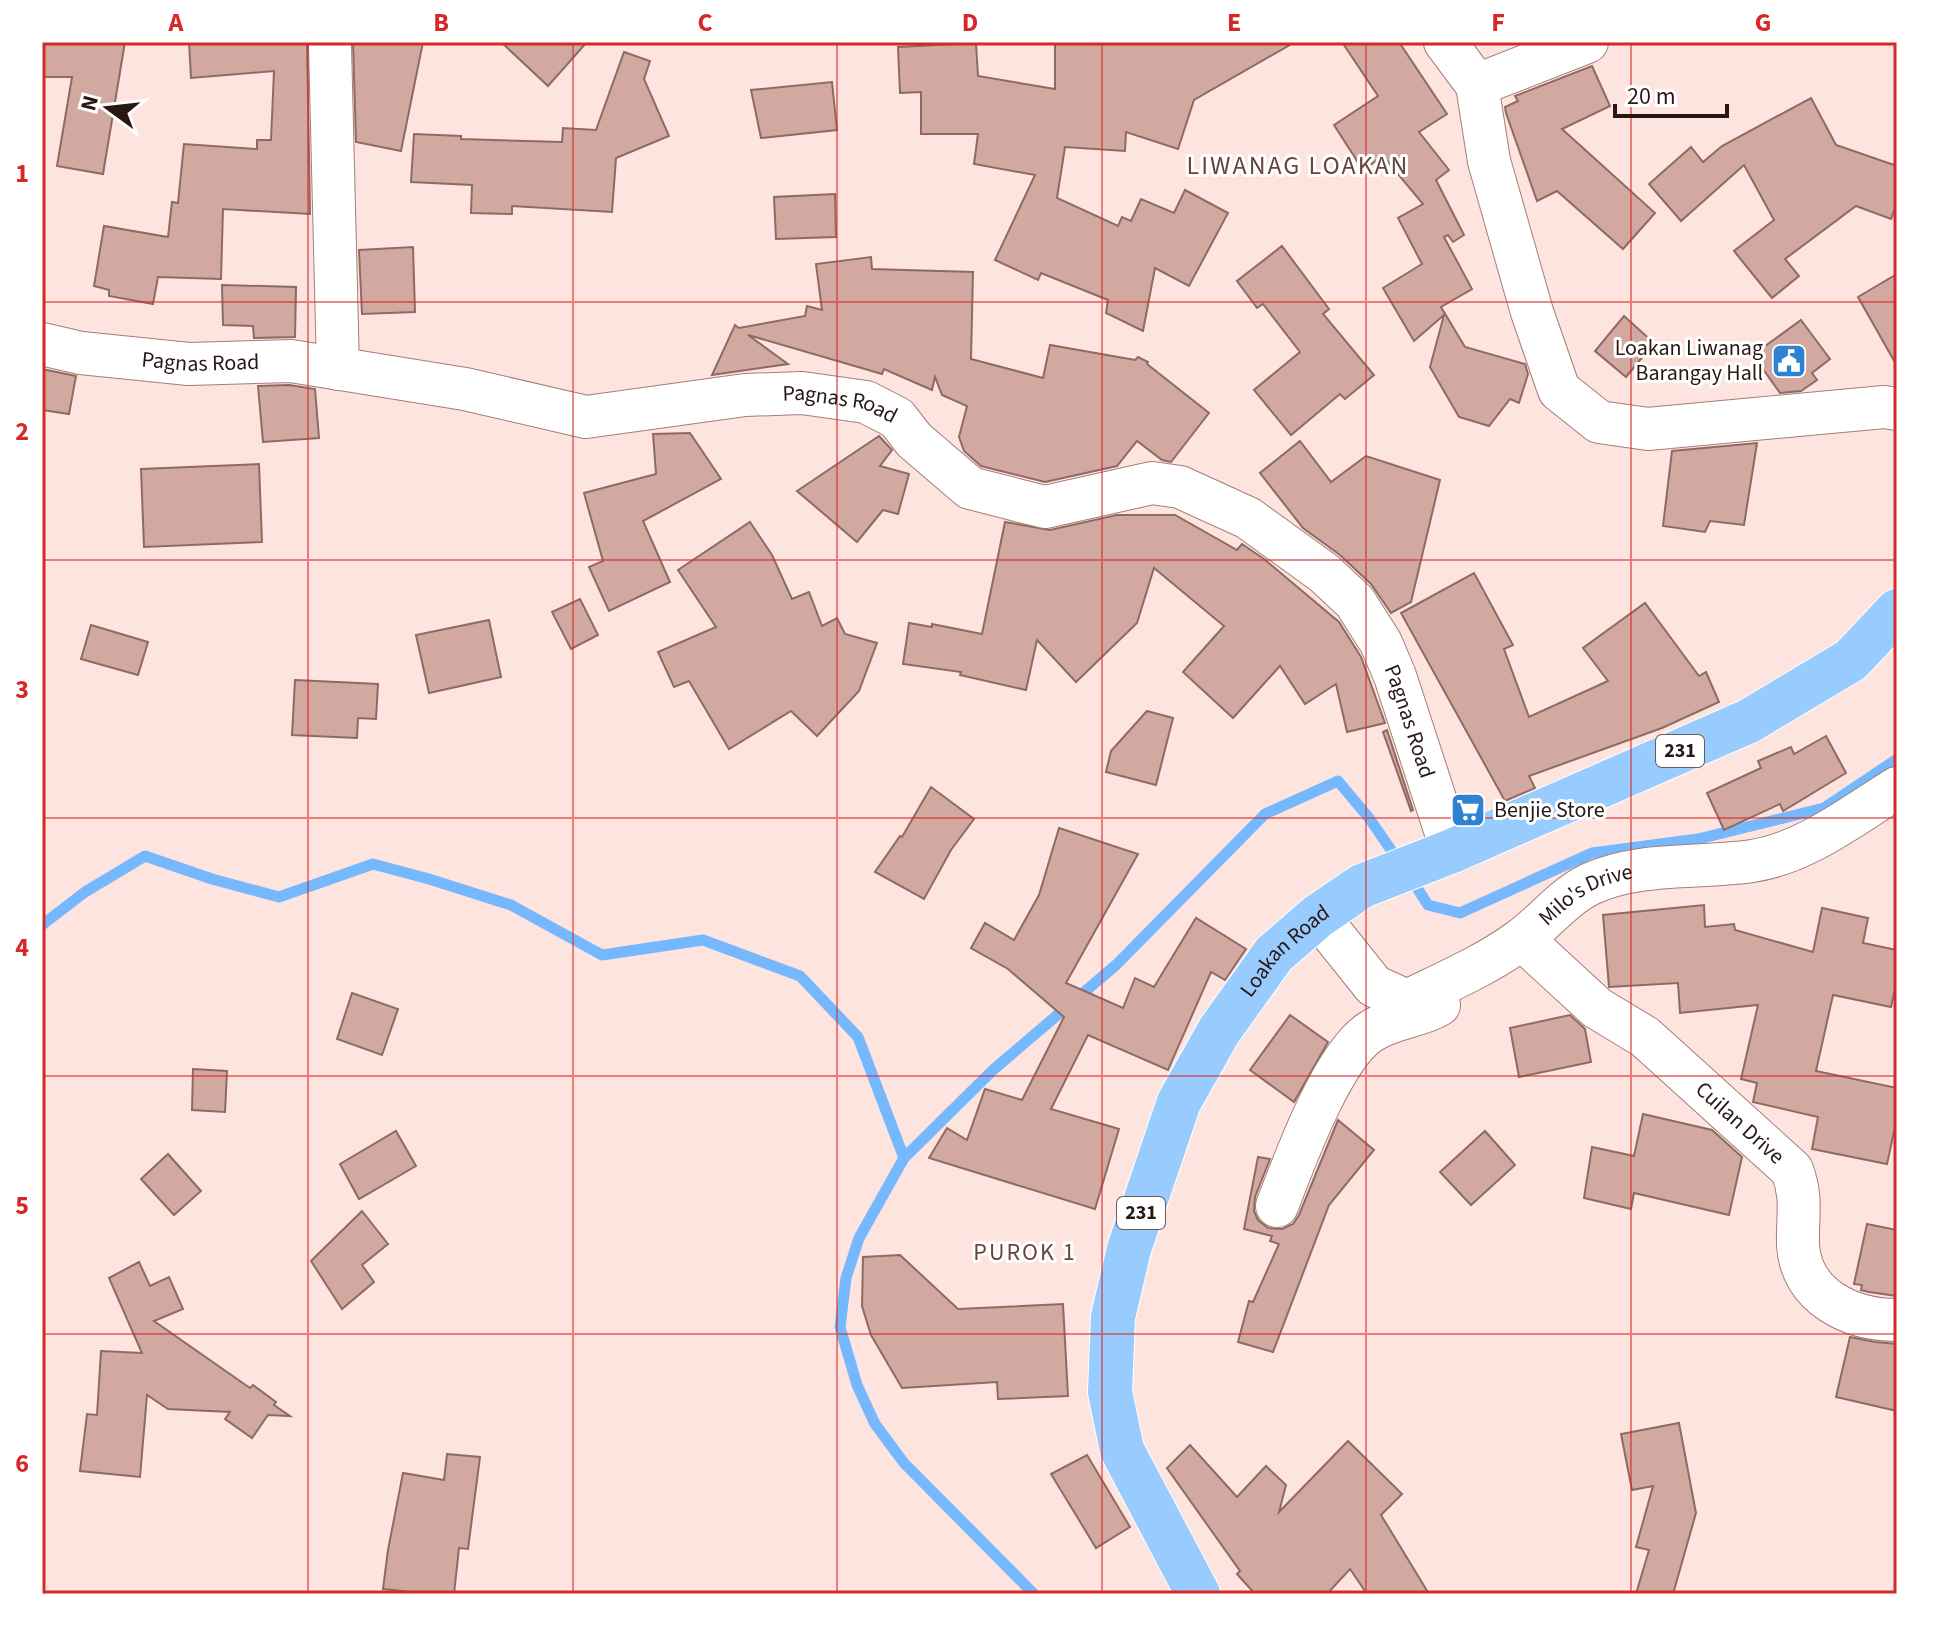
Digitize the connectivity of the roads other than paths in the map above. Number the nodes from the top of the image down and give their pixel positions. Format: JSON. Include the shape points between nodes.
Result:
{"nodes":[{"id":1,"x":1445,"y":42,"type":"edge"},
{"id":2,"x":1587,"y":42,"type":"edge"},
{"id":3,"x":330,"y":46,"type":"dead end"},
{"id":4,"x":1477,"y":85,"type":"junction"},
{"id":5,"x":42,"y":344,"type":"edge"},
{"id":6,"x":338,"y":369,"type":"junction"},
{"id":7,"x":1897,"y":409,"type":"edge"},
{"id":8,"x":1897,"y":611,"type":"edge"},
{"id":9,"x":1897,"y":788,"type":"edge"},
{"id":10,"x":1446,"y":854,"type":"junction"},
{"id":11,"x":1318,"y":916,"type":"junction"},
{"id":12,"x":1522,"y":939,"type":"junction"},
{"id":13,"x":1484,"y":964,"type":"junction"},
{"id":14,"x":1277,"y":1206,"type":"dead end"},
{"id":15,"x":1897,"y":1320,"type":"edge"},
{"id":16,"x":1198,"y":1594,"type":"edge"}],
"edges":[{"from":1,"to":4,"type":"street"},
{"from":2,"to":4,"type":"street"},
{"from":3,"to":6,"type":"street"},
{"from":4,"to":7,"type":"street","via":[[1489,161],[1559,390],[1599,422],[1648,429]]},
{"from":5,"to":6,"type":"street","name":"Pagnas Road","via":[[189,364],[291,361]]},
{"from":6,"to":10,"type":"street","name":"Pagnas Road","via":[[465,389],[586,417],[745,395],[802,393],[866,402],[897,418],[970,488],[1023,502],[1045,507],[1152,483],[1180,487],[1248,518],[1355,602],[1395,676]]},
{"from":8,"to":10,"type":"main road","name":"Loakan Road","number":"231","via":[[1851,660],[1749,721]]},
{"from":9,"to":12,"type":"street","name":"Milo's Drive","via":[[1797,849],[1753,861],[1649,869],[1590,884],[1562,901]]},
{"from":10,"to":11,"type":"main road","name":"Loakan Road","number":"231","via":[[1362,886]]},
{"from":11,"to":13,"type":"street","name":"Milo's Drive","via":[[1374,986],[1407,1001]]},
{"from":11,"to":16,"type":"main road","name":"Loakan Road","number":"231","via":[[1274,954],[1219,1031],[1179,1102],[1129,1249],[1113,1317],[1110,1392],[1122,1450]]},
{"from":12,"to":13,"type":"street","name":"Milo's Drive"},
{"from":12,"to":15,"type":"street","name":"Cuilan Drive","via":[[1597,1008],[1645,1037],[1792,1170],[1800,1190],[1798,1246],[1804,1272],[1827,1302],[1856,1315]]},
{"from":13,"to":14,"type":"street","via":[[1454,996],[1432,1010],[1369,1032],[1356,1045],[1308,1127]]}]}
